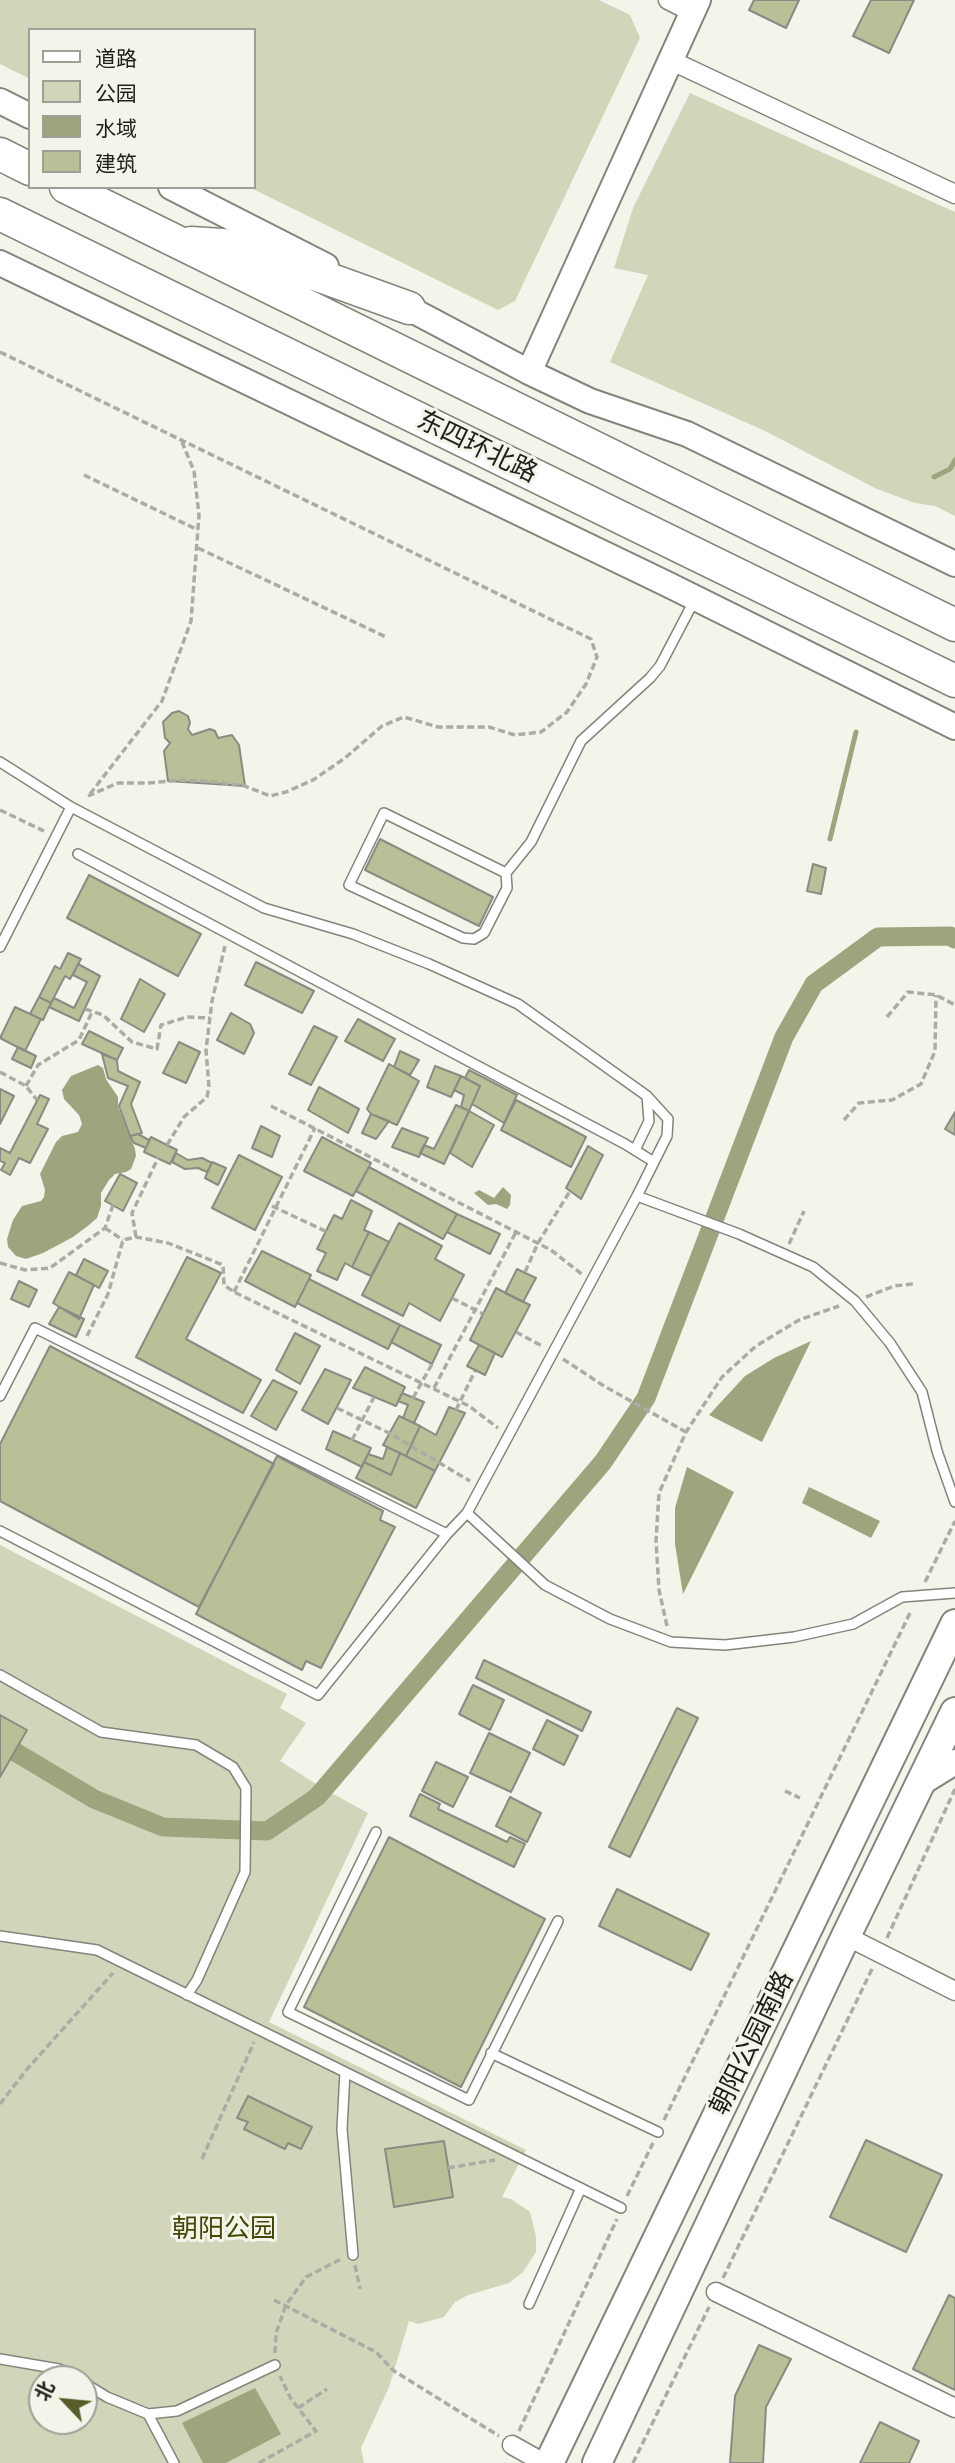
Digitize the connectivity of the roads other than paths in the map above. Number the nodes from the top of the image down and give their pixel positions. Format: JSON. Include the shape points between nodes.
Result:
{"nodes":[{"id":1,"x":668,"y":0,"type":"edge"},
{"id":2,"x":695,"y":6,"type":"edge"},
{"id":3,"x":670,"y":60,"type":"junction"},
{"id":4,"x":0,"y":101,"type":"edge"},
{"id":5,"x":28,"y":115,"type":"edge"},
{"id":6,"x":70,"y":189,"type":"edge"},
{"id":7,"x":175,"y":189,"type":"edge"},
{"id":8,"x":955,"y":194,"type":"edge"},
{"id":9,"x":0,"y":214,"type":"edge"},
{"id":10,"x":176,"y":242,"type":"junction"},
{"id":11,"x":0,"y":263,"type":"edge"},
{"id":12,"x":409,"y":307,"type":"junction"},
{"id":13,"x":529,"y":372,"type":"junction"},
{"id":14,"x":955,"y":564,"type":"edge"},
{"id":15,"x":695,"y":598,"type":"junction"},
{"id":16,"x":955,"y":625,"type":"edge"},
{"id":17,"x":955,"y":681,"type":"edge"},
{"id":18,"x":955,"y":727,"type":"edge"},
{"id":19,"x":0,"y":762,"type":"edge"},
{"id":20,"x":71,"y":807,"type":"junction"},
{"id":21,"x":78,"y":854,"type":"dead end"},
{"id":22,"x":506,"y":873,"type":"junction"},
{"id":23,"x":0,"y":947,"type":"edge"},
{"id":24,"x":647,"y":1096,"type":"junction"},
{"id":25,"x":635,"y":1150,"type":"junction"},
{"id":26,"x":654,"y":1161,"type":"junction"},
{"id":27,"x":637,"y":1196,"type":"junction"},
{"id":28,"x":0,"y":1396,"type":"edge"},
{"id":29,"x":955,"y":1502,"type":"edge"},
{"id":30,"x":467,"y":1513,"type":"junction"},
{"id":31,"x":0,"y":1531,"type":"edge"},
{"id":32,"x":447,"y":1534,"type":"junction"},
{"id":33,"x":955,"y":1593,"type":"edge"},
{"id":34,"x":955,"y":1624,"type":"edge"},
{"id":35,"x":0,"y":1675,"type":"edge"},
{"id":36,"x":955,"y":1712,"type":"edge"},
{"id":37,"x":955,"y":1762,"type":"edge"},
{"id":38,"x":921,"y":1783,"type":"junction"},
{"id":39,"x":376,"y":1832,"type":"dead end"},
{"id":40,"x":558,"y":1921,"type":"dead end"},
{"id":41,"x":0,"y":1936,"type":"edge"},
{"id":42,"x":846,"y":1936,"type":"junction"},
{"id":43,"x":955,"y":1991,"type":"edge"},
{"id":44,"x":187,"y":1995,"type":"junction"},
{"id":45,"x":491,"y":2053,"type":"junction"},
{"id":46,"x":345,"y":2072,"type":"junction"},
{"id":47,"x":658,"y":2132,"type":"road end"},
{"id":48,"x":582,"y":2188,"type":"junction"},
{"id":49,"x":621,"y":2208,"type":"road end"},
{"id":50,"x":353,"y":2255,"type":"road end"},
{"id":51,"x":716,"y":2292,"type":"road end"},
{"id":52,"x":528,"y":2304,"type":"dead end"},
{"id":53,"x":0,"y":2358,"type":"edge"},
{"id":54,"x":38,"y":2365,"type":"edge"},
{"id":55,"x":275,"y":2365,"type":"road end"},
{"id":56,"x":98,"y":2392,"type":"edge"},
{"id":57,"x":955,"y":2408,"type":"edge"},
{"id":58,"x":148,"y":2414,"type":"junction"},
{"id":59,"x":512,"y":2445,"type":"road end"},
{"id":60,"x":174,"y":2463,"type":"edge"},
{"id":61,"x":544,"y":2463,"type":"edge"},
{"id":62,"x":549,"y":2463,"type":"edge"},
{"id":63,"x":597,"y":2463,"type":"edge"}],
"edges":[{"from":1,"to":2,"type":"street"},
{"from":2,"to":3,"type":"street"},
{"from":3,"to":8,"type":"street"},
{"from":3,"to":13,"type":"street"},
{"from":4,"to":5,"type":"street"},
{"from":6,"to":10,"type":"highway","name":"东四环北路"},
{"from":7,"to":12,"type":"street"},
{"from":9,"to":17,"type":"highway","name":"东四环北路"},
{"from":10,"to":12,"type":"highway","via":[[237,246]]},
{"from":10,"to":16,"type":"highway","name":"东四环北路"},
{"from":11,"to":15,"type":"street","name":"东四环北路"},
{"from":12,"to":13,"type":"street"},
{"from":13,"to":14,"type":"street","via":[[590,401],[687,434]]},
{"from":15,"to":18,"type":"street","name":"东四环北路"},
{"from":15,"to":22,"type":"lane","via":[[660,666],[581,741],[531,842]]},
{"from":19,"to":20,"type":"lane"},
{"from":20,"to":23,"type":"lane"},
{"from":20,"to":24,"type":"lane","via":[[264,908],[353,934],[518,1004]]},
{"from":21,"to":25,"type":"lane"},
{"from":22,"to":22,"type":"lane","via":[[384,813],[349,885],[463,939],[474,939],[484,933],[507,888]]},
{"from":24,"to":25,"type":"lane","via":[[649,1121]]},
{"from":24,"to":26,"type":"lane","via":[[668,1119],[667,1136]]},
{"from":25,"to":26,"type":"lane"},
{"from":26,"to":27,"type":"lane"},
{"from":27,"to":29,"type":"lane","via":[[813,1267],[855,1301],[922,1392]]},
{"from":27,"to":30,"type":"lane"},
{"from":28,"to":32,"type":"lane","via":[[36,1328]]},
{"from":30,"to":32,"type":"lane"},
{"from":30,"to":33,"type":"lane","via":[[545,1585],[610,1619],[671,1642],[725,1645],[794,1637],[853,1624],[902,1597]]},
{"from":31,"to":32,"type":"lane","via":[[318,1695]]},
{"from":34,"to":62,"type":"main road","name":"朝阳公园南路"},
{"from":35,"to":44,"type":"lane","via":[[101,1732],[196,1745],[233,1767],[246,1788],[245,1872]]},
{"from":36,"to":38,"type":"main road","name":"朝阳公园南路"},
{"from":37,"to":38,"type":"street"},
{"from":38,"to":42,"type":"main road","name":"朝阳公园南路"},
{"from":39,"to":45,"type":"lane","via":[[288,2012],[469,2101]]},
{"from":40,"to":45,"type":"lane"},
{"from":41,"to":44,"type":"lane","via":[[97,1950]]},
{"from":42,"to":43,"type":"street"},
{"from":42,"to":63,"type":"main road","name":"朝阳公园南路"},
{"from":44,"to":46,"type":"lane"},
{"from":45,"to":47,"type":"lane"},
{"from":46,"to":48,"type":"lane"},
{"from":46,"to":50,"type":"lane","via":[[342,2129]]},
{"from":48,"to":49,"type":"lane"},
{"from":48,"to":52,"type":"lane"},
{"from":51,"to":57,"type":"street"},
{"from":53,"to":54,"type":"lane"},
{"from":55,"to":58,"type":"lane","via":[[177,2411]]},
{"from":56,"to":58,"type":"lane"},
{"from":58,"to":60,"type":"lane"},
{"from":59,"to":61,"type":"street"}]}
